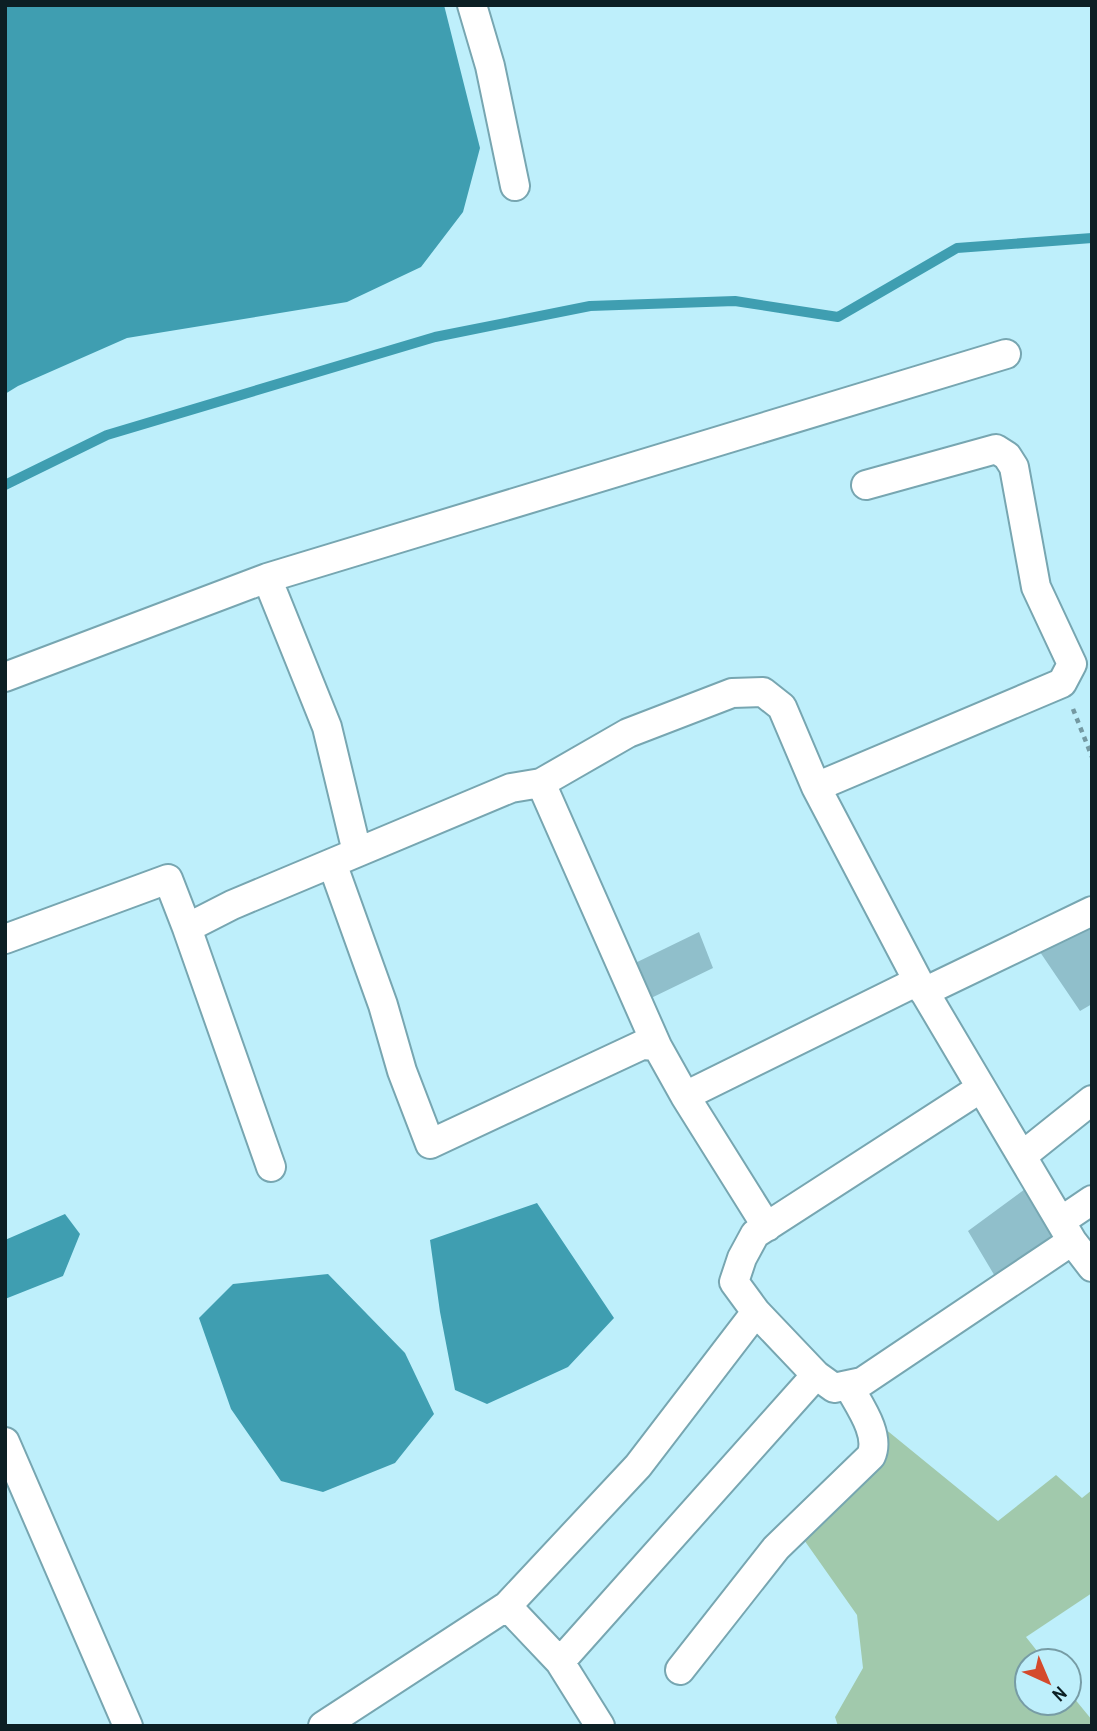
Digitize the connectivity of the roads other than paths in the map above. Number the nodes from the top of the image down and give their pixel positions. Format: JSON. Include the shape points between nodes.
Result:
{"nodes":[{"id":1,"x":472,"y":5,"type":"edge"},
{"id":2,"x":515,"y":187,"type":"dead end"},
{"id":3,"x":1006,"y":354,"type":"dead end"},
{"id":4,"x":866,"y":485,"type":"dead end"},
{"id":5,"x":267,"y":578,"type":"junction"},
{"id":6,"x":5,"y":677,"type":"edge"},
{"id":7,"x":541,"y":783,"type":"junction"},
{"id":8,"x":816,"y":787,"type":"junction"},
{"id":9,"x":345,"y":858,"type":"junction"},
{"id":10,"x":1092,"y":911,"type":"edge"},
{"id":11,"x":187,"y":928,"type":"junction"},
{"id":12,"x":5,"y":939,"type":"edge"},
{"id":13,"x":921,"y":987,"type":"junction"},
{"id":14,"x":657,"y":1046,"type":"junction"},
{"id":15,"x":981,"y":1088,"type":"junction"},
{"id":16,"x":685,"y":1096,"type":"junction"},
{"id":17,"x":1092,"y":1100,"type":"edge"},
{"id":18,"x":1021,"y":1156,"type":"junction"},
{"id":19,"x":271,"y":1167,"type":"dead end"},
{"id":20,"x":1092,"y":1200,"type":"edge"},
{"id":21,"x":766,"y":1227,"type":"junction"},
{"id":22,"x":1066,"y":1231,"type":"junction"},
{"id":23,"x":1092,"y":1267,"type":"edge"},
{"id":24,"x":756,"y":1312,"type":"junction"},
{"id":25,"x":816,"y":1375,"type":"junction"},
{"id":26,"x":848,"y":1385,"type":"junction"},
{"id":27,"x":5,"y":1442,"type":"edge"},
{"id":28,"x":507,"y":1606,"type":"junction"},
{"id":29,"x":560,"y":1662,"type":"junction"},
{"id":30,"x":680,"y":1670,"type":"dead end"},
{"id":31,"x":128,"y":1726,"type":"edge"},
{"id":32,"x":323,"y":1726,"type":"edge"},
{"id":33,"x":600,"y":1726,"type":"edge"}],
"edges":[{"from":1,"to":2,"type":"street"},
{"from":3,"to":5,"type":"street"},
{"from":4,"to":8,"type":"street","via":[[996,449],[1007,456],[1014,467],[1036,587],[1072,664],[1062,683]]},
{"from":5,"to":6,"type":"street"},
{"from":5,"to":9,"type":"street","via":[[327,727]]},
{"from":7,"to":8,"type":"street","via":[[628,733],[732,693],[750,691],[763,692],[782,707]]},
{"from":7,"to":9,"type":"street","via":[[511,788]]},
{"from":7,"to":14,"type":"street"},
{"from":8,"to":13,"type":"street"},
{"from":9,"to":11,"type":"street"},
{"from":9,"to":14,"type":"street","via":[[402,1071],[430,1144],[642,1045]]},
{"from":10,"to":13,"type":"street"},
{"from":11,"to":12,"type":"street","via":[[169,879]]},
{"from":11,"to":19,"type":"street"},
{"from":13,"to":15,"type":"street"},
{"from":13,"to":16,"type":"street"},
{"from":14,"to":16,"type":"street"},
{"from":15,"to":18,"type":"street"},
{"from":15,"to":21,"type":"street"},
{"from":16,"to":21,"type":"street"},
{"from":17,"to":18,"type":"street"},
{"from":18,"to":22,"type":"street"},
{"from":20,"to":22,"type":"street"},
{"from":21,"to":24,"type":"street","via":[[749,1244],[734,1282]]},
{"from":22,"to":23,"type":"street"},
{"from":22,"to":26,"type":"street","via":[[862,1382]]},
{"from":24,"to":25,"type":"street"},
{"from":24,"to":28,"type":"street","via":[[638,1466]]},
{"from":25,"to":26,"type":"street","via":[[834,1388]]},
{"from":25,"to":29,"type":"street"},
{"from":26,"to":30,"type":"street","via":[[873,1436],[871,1456],[776,1548]]},
{"from":27,"to":31,"type":"street"},
{"from":28,"to":29,"type":"street"},
{"from":28,"to":32,"type":"street"},
{"from":29,"to":33,"type":"street"}]}
